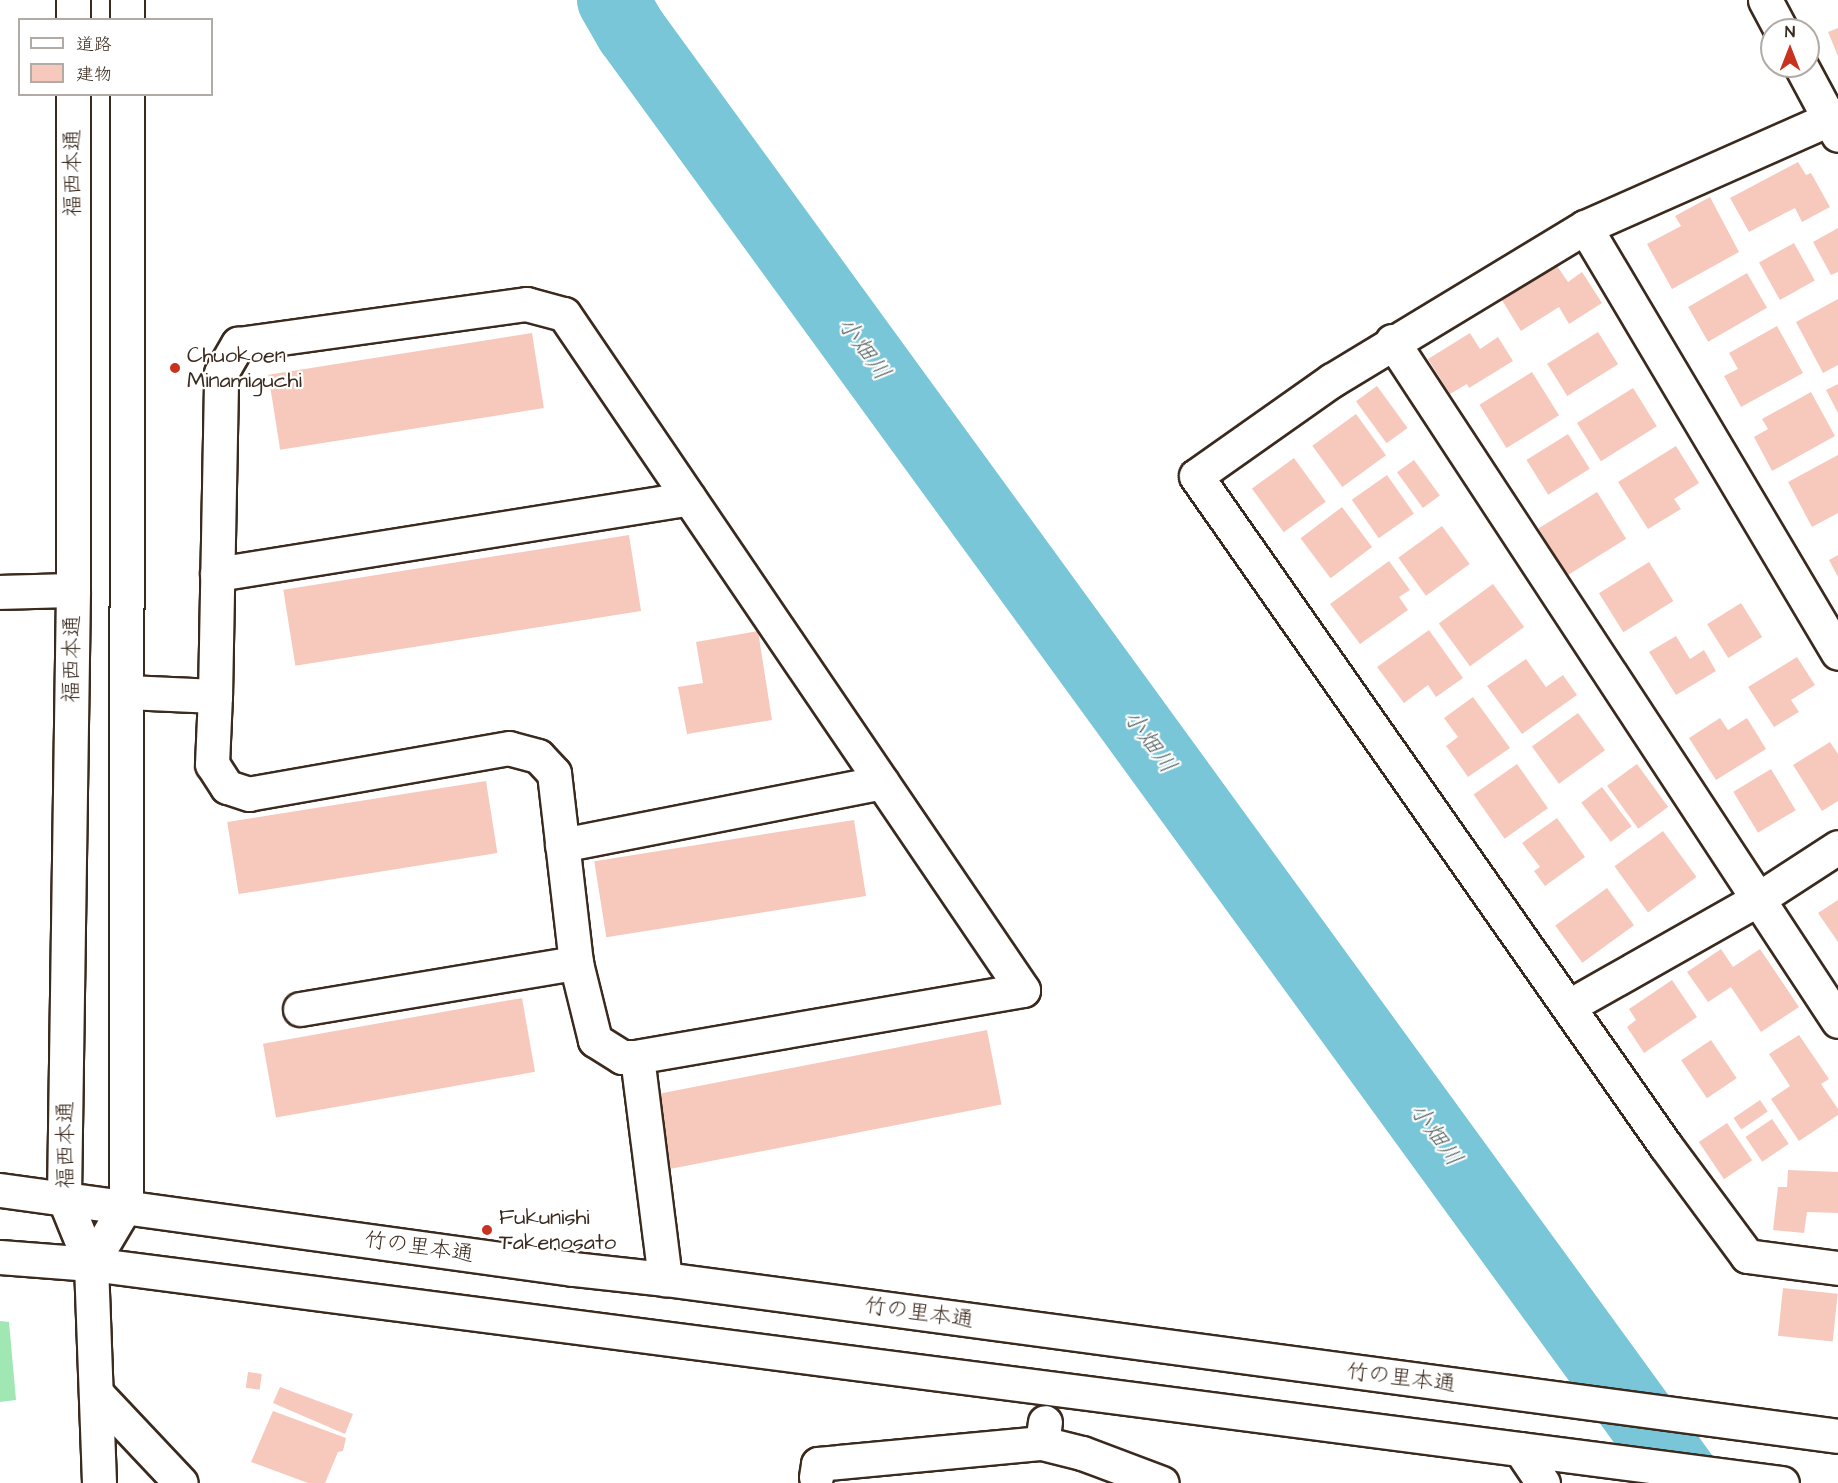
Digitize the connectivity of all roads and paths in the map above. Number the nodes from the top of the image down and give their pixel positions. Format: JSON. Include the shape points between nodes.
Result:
{"nodes":[{"id":1,"x":73,"y":0,"type":"edge"},
{"id":2,"x":127,"y":0,"type":"edge"},
{"id":3,"x":1765,"y":0,"type":"edge"},
{"id":4,"x":73,"y":18,"type":"edge"},
{"id":5,"x":127,"y":18,"type":"edge"},
{"id":6,"x":1775,"y":18,"type":"edge"},
{"id":7,"x":1808,"y":78,"type":"edge"},
{"id":8,"x":73,"y":96,"type":"edge"},
{"id":9,"x":127,"y":96,"type":"edge"},
{"id":10,"x":1836,"y":123,"type":"edge"},
{"id":11,"x":1585,"y":227,"type":"junction"},
{"id":12,"x":1392,"y":341,"type":"junction"},
{"id":13,"x":689,"y":498,"type":"junction"},
{"id":14,"x":217,"y":574,"type":"junction"},
{"id":15,"x":73,"y":590,"type":"junction"},
{"id":16,"x":0,"y":592,"type":"edge"},
{"id":17,"x":1838,"y":653,"type":"edge"},
{"id":18,"x":127,"y":692,"type":"junction"},
{"id":19,"x":215,"y":696,"type":"junction"},
{"id":20,"x":882,"y":782,"type":"junction"},
{"id":21,"x":562,"y":846,"type":"junction"},
{"id":22,"x":1838,"y":847,"type":"edge"},
{"id":23,"x":1758,"y":899,"type":"junction"},
{"id":24,"x":576,"y":963,"type":"junction"},
{"id":25,"x":1569,"y":1006,"type":"junction"},
{"id":26,"x":300,"y":1009,"type":"dead end"},
{"id":27,"x":1838,"y":1021,"type":"edge"},
{"id":28,"x":637,"y":1057,"type":"junction"},
{"id":29,"x":0,"y":1190,"type":"edge"},
{"id":30,"x":64,"y":1198,"type":"junction"},
{"id":31,"x":126,"y":1205,"type":"junction"},
{"id":32,"x":0,"y":1257,"type":"edge"},
{"id":33,"x":91,"y":1263,"type":"junction"},
{"id":34,"x":1838,"y":1268,"type":"edge"},
{"id":35,"x":665,"y":1279,"type":"junction"},
{"id":36,"x":97,"y":1395,"type":"junction"},
{"id":37,"x":1838,"y":1436,"type":"edge"},
{"id":38,"x":1520,"y":1449,"type":"junction"},
{"id":39,"x":816,"y":1477,"type":"dead end"},
{"id":40,"x":99,"y":1483,"type":"edge"},
{"id":41,"x":181,"y":1483,"type":"edge"},
{"id":42,"x":1162,"y":1483,"type":"edge"},
{"id":43,"x":1543,"y":1483,"type":"edge"},
{"id":44,"x":1782,"y":1483,"type":"edge"}],
"edges":[{"from":1,"to":4,"type":"street"},
{"from":2,"to":5,"type":"street"},
{"from":3,"to":6,"type":"street"},
{"from":7,"to":10,"type":"street"},
{"from":8,"to":15,"type":"street","name":"福西本通"},
{"from":9,"to":18,"type":"street"},
{"from":10,"to":11,"type":"street"},
{"from":11,"to":12,"type":"street"},
{"from":11,"to":17,"type":"street"},
{"from":12,"to":23,"type":"street"},
{"from":12,"to":25,"type":"street","via":[[1196,476]]},
{"from":13,"to":14,"type":"street"},
{"from":13,"to":14,"type":"street","via":[[564,314],[526,304],[238,344],[221,373]]},
{"from":13,"to":20,"type":"street"},
{"from":14,"to":19,"type":"street"},
{"from":15,"to":16,"type":"street"},
{"from":15,"to":30,"type":"street","name":"福西本通"},
{"from":18,"to":19,"type":"street"},
{"from":18,"to":31,"type":"street"},
{"from":19,"to":21,"type":"street","via":[[212,764],[227,787],[249,794],[509,748],[538,756],[554,773]]},
{"from":20,"to":21,"type":"street"},
{"from":20,"to":28,"type":"street","via":[[1023,990]]},
{"from":21,"to":24,"type":"street"},
{"from":22,"to":23,"type":"street"},
{"from":23,"to":25,"type":"street"},
{"from":23,"to":27,"type":"street"},
{"from":24,"to":26,"type":"street"},
{"from":24,"to":28,"type":"street","via":[[595,1040],[622,1057]]},
{"from":25,"to":34,"type":"street","via":[[1747,1256]]},
{"from":28,"to":35,"type":"street"},
{"from":29,"to":30,"type":"street","name":"竹の里本通"},
{"from":30,"to":31,"type":"street","name":"竹の里本通"},
{"from":30,"to":33,"type":"street","name":"福西本通"},
{"from":31,"to":33,"type":"street"},
{"from":31,"to":35,"type":"street","name":"竹の里本通"},
{"from":32,"to":33,"type":"street"},
{"from":33,"to":36,"type":"street"},
{"from":33,"to":38,"type":"street"},
{"from":35,"to":37,"type":"street","name":"竹の里本通"},
{"from":36,"to":40,"type":"street"},
{"from":36,"to":41,"type":"street"},
{"from":38,"to":43,"type":"street"},
{"from":38,"to":44,"type":"street"},
{"from":39,"to":42,"type":"street","via":[[818,1464],[1043,1432],[1082,1453]]}]}
